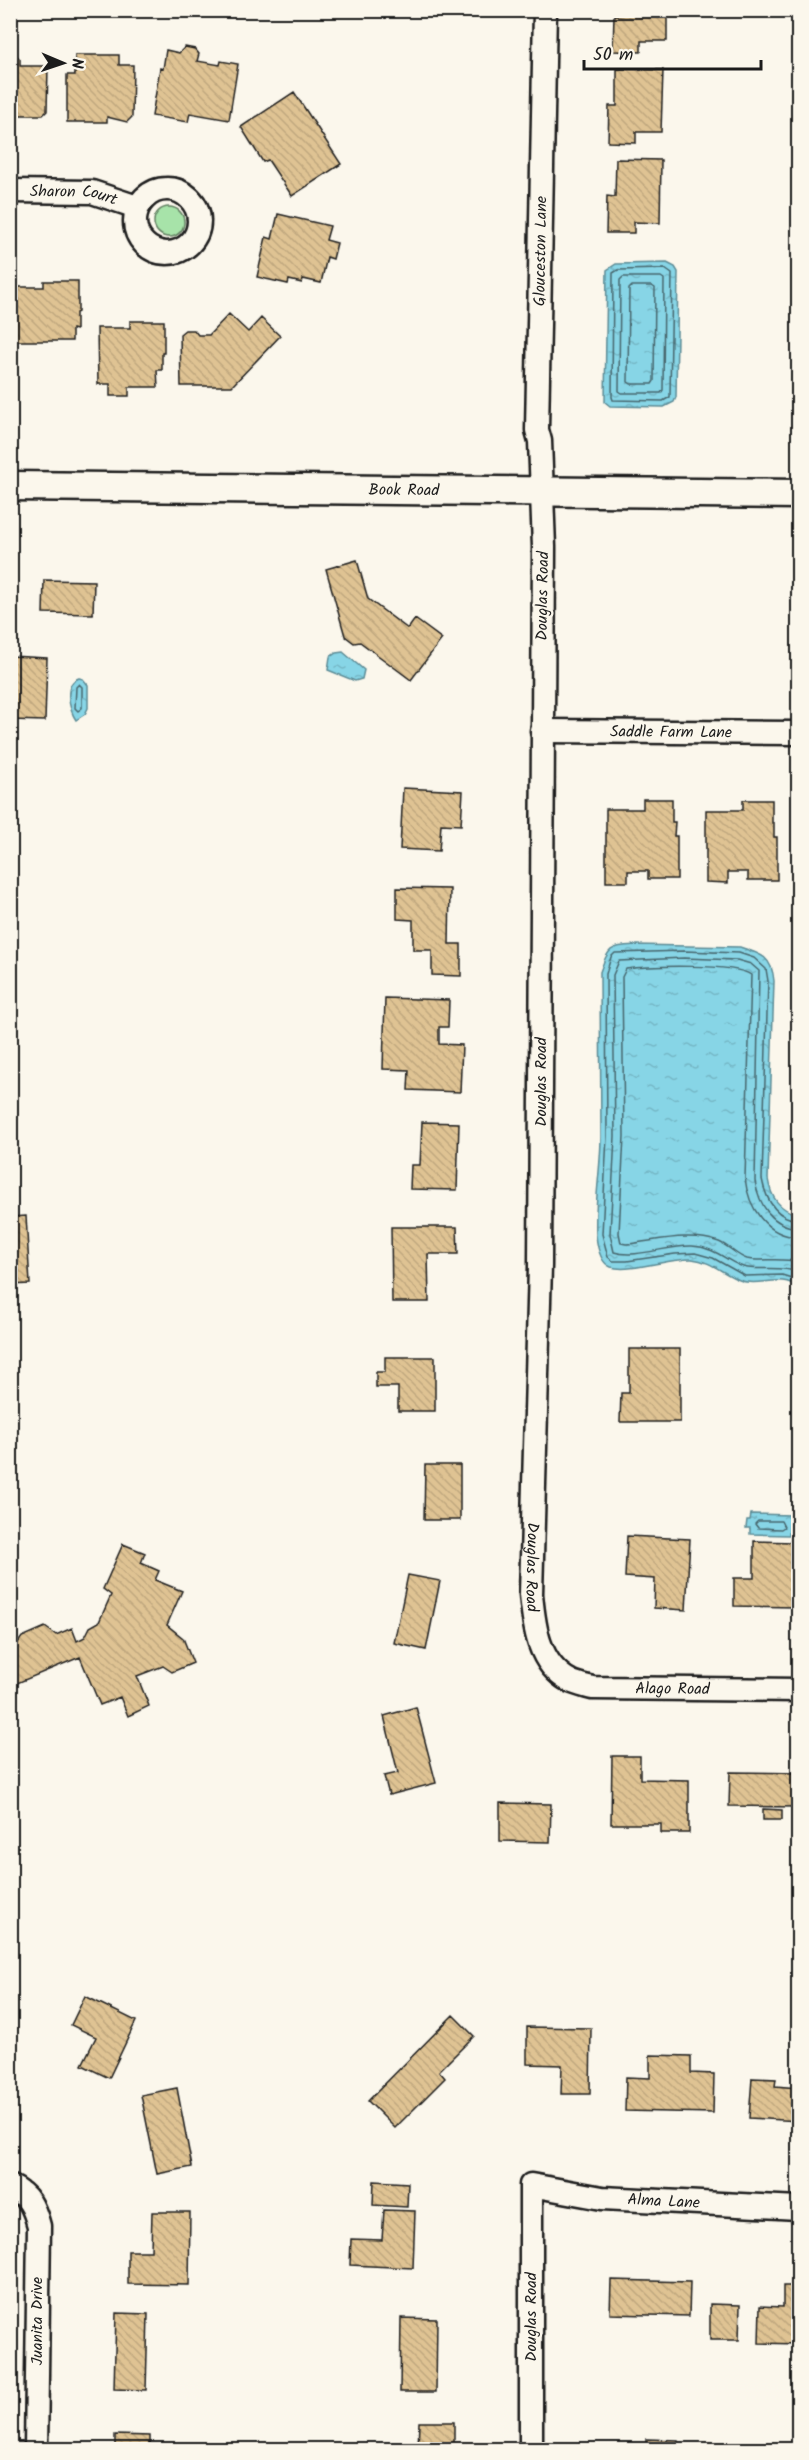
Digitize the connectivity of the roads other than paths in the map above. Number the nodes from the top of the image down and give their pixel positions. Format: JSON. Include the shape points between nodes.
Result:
{"nodes":[{"id":1,"x":545,"y":10,"type":"edge"},
{"id":2,"x":10,"y":191,"type":"edge"},
{"id":3,"x":137,"y":207,"type":"dead end"},
{"id":4,"x":10,"y":486,"type":"edge"},
{"id":5,"x":543,"y":490,"type":"junction"},
{"id":6,"x":798,"y":494,"type":"edge"},
{"id":7,"x":542,"y":730,"type":"junction"},
{"id":8,"x":798,"y":733,"type":"edge"},
{"id":9,"x":553,"y":1668,"type":"joint"},
{"id":10,"x":798,"y":1690,"type":"edge"},
{"id":11,"x":531,"y":2185,"type":"joint"},
{"id":12,"x":18,"y":2190,"type":"edge"},
{"id":13,"x":798,"y":2208,"type":"edge"},
{"id":14,"x":36,"y":2450,"type":"edge"},
{"id":15,"x":531,"y":2450,"type":"edge"}],
"edges":[{"from":1,"to":5,"type":"street","name":"Glouceston Lane","via":[[537,430]]},
{"from":2,"to":3,"type":"street","name":"Sharon Court","via":[[92,192]]},
{"from":4,"to":5,"type":"street","name":"Book Road"},
{"from":5,"to":6,"type":"street","name":"Book Road"},
{"from":5,"to":7,"type":"street","name":"Douglas Road"},
{"from":7,"to":8,"type":"street","name":"Saddle Farm Lane"},
{"from":7,"to":9,"type":"street","name":"Douglas Road","via":[[540,1266],[531,1594],[535,1630]]},
{"from":9,"to":10,"type":"street","name":"Alago Road","via":[[570,1681],[592,1688]]},
{"from":11,"to":13,"type":"street","name":"Alma Lane","via":[[602,2198]]},
{"from":11,"to":15,"type":"street","name":"Douglas Road"},
{"from":12,"to":14,"type":"street","name":"Juanita Drive","via":[[34,2206],[39,2226]]}]}
